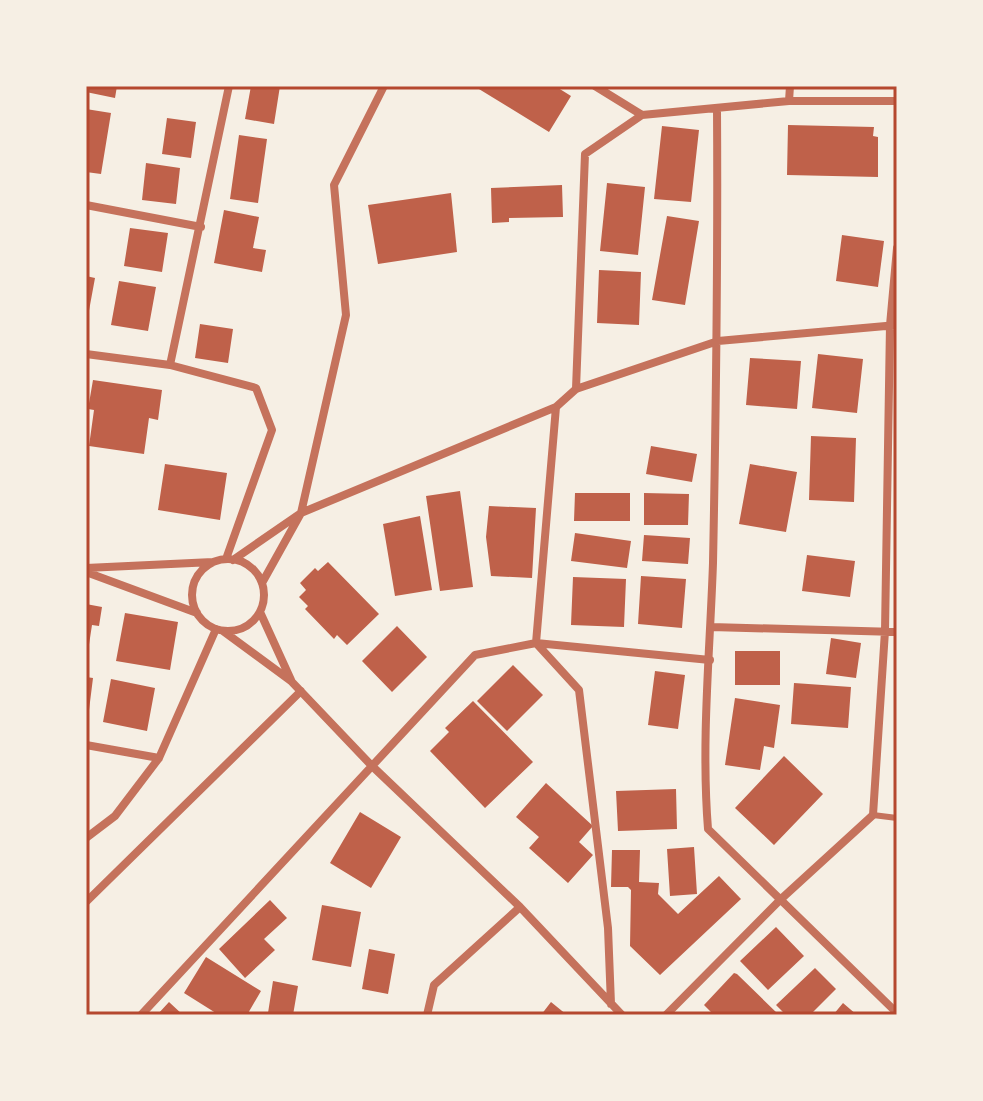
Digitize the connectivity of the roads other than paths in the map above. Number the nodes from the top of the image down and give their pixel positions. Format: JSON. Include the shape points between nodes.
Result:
{"nodes":[{"id":1,"x":229,"y":86,"type":"edge"},
{"id":2,"x":384,"y":86,"type":"edge"},
{"id":3,"x":595,"y":86,"type":"edge"},
{"id":4,"x":790,"y":86,"type":"edge"},
{"id":5,"x":789,"y":101,"type":"junction"},
{"id":6,"x":897,"y":101,"type":"edge"},
{"id":7,"x":717,"y":108,"type":"junction"},
{"id":8,"x":642,"y":115,"type":"junction"},
{"id":9,"x":86,"y":205,"type":"edge"},
{"id":10,"x":201,"y":227,"type":"junction"},
{"id":11,"x":897,"y":248,"type":"edge"},
{"id":12,"x":894,"y":325,"type":"edge"},
{"id":13,"x":718,"y":341,"type":"junction"},
{"id":14,"x":86,"y":354,"type":"edge"},
{"id":15,"x":170,"y":365,"type":"junction"},
{"id":16,"x":576,"y":389,"type":"junction"},
{"id":17,"x":556,"y":407,"type":"junction"},
{"id":18,"x":301,"y":513,"type":"junction"},
{"id":19,"x":230,"y":560,"type":"junction"},
{"id":20,"x":214,"y":562,"type":"junction"},
{"id":21,"x":86,"y":570,"type":"edge"},
{"id":22,"x":262,"y":583,"type":"junction"},
{"id":23,"x":260,"y":612,"type":"junction"},
{"id":24,"x":197,"y":613,"type":"junction"},
{"id":25,"x":711,"y":627,"type":"junction"},
{"id":26,"x":220,"y":630,"type":"junction"},
{"id":27,"x":885,"y":631,"type":"junction"},
{"id":28,"x":897,"y":632,"type":"edge"},
{"id":29,"x":536,"y":643,"type":"junction"},
{"id":30,"x":710,"y":660,"type":"junction"},
{"id":31,"x":291,"y":681,"type":"junction"},
{"id":32,"x":301,"y":691,"type":"junction"},
{"id":33,"x":86,"y":745,"type":"edge"},
{"id":34,"x":159,"y":758,"type":"junction"},
{"id":35,"x":371,"y":765,"type":"junction"},
{"id":36,"x":873,"y":815,"type":"junction"},
{"id":37,"x":897,"y":818,"type":"edge"},
{"id":38,"x":86,"y":838,"type":"edge"},
{"id":39,"x":780,"y":900,"type":"junction"},
{"id":40,"x":86,"y":902,"type":"edge"},
{"id":41,"x":520,"y":907,"type":"junction"},
{"id":42,"x":611,"y":1004,"type":"junction"},
{"id":43,"x":897,"y":1013,"type":"edge"},
{"id":44,"x":141,"y":1015,"type":"edge"},
{"id":45,"x":427,"y":1015,"type":"edge"},
{"id":46,"x":622,"y":1015,"type":"edge"},
{"id":47,"x":666,"y":1015,"type":"edge"}],
"edges":[{"from":1,"to":10,"type":"street"},
{"from":2,"to":18,"type":"street","via":[[334,185],[346,315]]},
{"from":3,"to":8,"type":"street"},
{"from":4,"to":5,"type":"street"},
{"from":5,"to":6,"type":"street"},
{"from":5,"to":7,"type":"street"},
{"from":7,"to":8,"type":"street"},
{"from":7,"to":13,"type":"street"},
{"from":8,"to":16,"type":"street","via":[[585,154]]},
{"from":9,"to":10,"type":"street"},
{"from":10,"to":15,"type":"street"},
{"from":11,"to":12,"type":"street"},
{"from":12,"to":13,"type":"street"},
{"from":12,"to":27,"type":"street"},
{"from":13,"to":16,"type":"street"},
{"from":13,"to":25,"type":"street"},
{"from":14,"to":15,"type":"street"},
{"from":15,"to":19,"type":"street","via":[[256,388],[272,430]]},
{"from":16,"to":17,"type":"street"},
{"from":17,"to":18,"type":"street"},
{"from":17,"to":29,"type":"street"},
{"from":18,"to":19,"type":"street"},
{"from":18,"to":22,"type":"street"},
{"from":19,"to":20,"type":"street"},
{"from":19,"to":22,"type":"street","via":[[243,562]]},
{"from":20,"to":21,"type":"street"},
{"from":20,"to":24,"type":"street","via":[[194,584]]},
{"from":21,"to":24,"type":"street"},
{"from":22,"to":23,"type":"street"},
{"from":23,"to":26,"type":"street","via":[[238,630]]},
{"from":23,"to":31,"type":"street"},
{"from":24,"to":26,"type":"street"},
{"from":25,"to":27,"type":"street"},
{"from":25,"to":30,"type":"street"},
{"from":26,"to":31,"type":"street"},
{"from":26,"to":34,"type":"street"},
{"from":27,"to":28,"type":"street"},
{"from":27,"to":36,"type":"street"},
{"from":29,"to":30,"type":"street"},
{"from":29,"to":35,"type":"street","via":[[475,655]]},
{"from":29,"to":42,"type":"street","via":[[579,690],[608,928]]},
{"from":30,"to":39,"type":"street","via":[[704,783],[708,829]]},
{"from":31,"to":32,"type":"street"},
{"from":32,"to":35,"type":"street"},
{"from":32,"to":40,"type":"street"},
{"from":33,"to":34,"type":"street"},
{"from":34,"to":38,"type":"street","via":[[115,816]]},
{"from":35,"to":41,"type":"street"},
{"from":35,"to":44,"type":"street"},
{"from":36,"to":37,"type":"lane"},
{"from":36,"to":39,"type":"street"},
{"from":39,"to":43,"type":"street"},
{"from":39,"to":47,"type":"street"},
{"from":41,"to":42,"type":"street"},
{"from":41,"to":45,"type":"street","via":[[434,985]]},
{"from":42,"to":46,"type":"street"}]}
